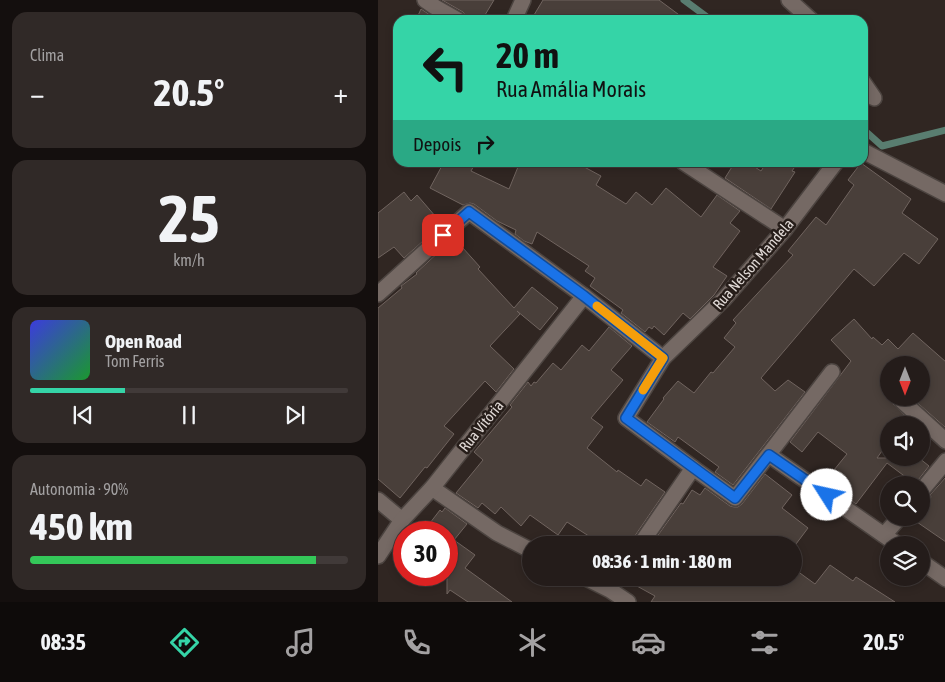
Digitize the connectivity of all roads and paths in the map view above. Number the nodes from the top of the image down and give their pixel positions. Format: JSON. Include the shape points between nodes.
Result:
{"nodes":[{"id":1,"x":425,"y":0,"type":"edge"},
{"id":2,"x":523,"y":0,"type":"edge"},
{"id":3,"x":789,"y":0,"type":"edge"},
{"id":4,"x":449,"y":15,"type":"edge"},
{"id":5,"x":516,"y":15,"type":"edge"},
{"id":6,"x":806,"y":15,"type":"edge"},
{"id":7,"x":868,"y":89,"type":"edge"},
{"id":8,"x":874,"y":98,"type":"dead end"},
{"id":9,"x":868,"y":154,"type":"edge"},
{"id":10,"x":691,"y":167,"type":"edge"},
{"id":11,"x":832,"y":167,"type":"edge"},
{"id":12,"x":946,"y":194,"type":"edge"},
{"id":13,"x":785,"y":228,"type":"junction"},
{"id":14,"x":378,"y":294,"type":"edge"},
{"id":15,"x":584,"y":296,"type":"junction"},
{"id":16,"x":663,"y":358,"type":"junction"},
{"id":17,"x":832,"y":372,"type":"dead end"},
{"id":18,"x":908,"y":406,"type":"edge"},
{"id":19,"x":946,"y":441,"type":"edge"},
{"id":20,"x":769,"y":455,"type":"junction"},
{"id":21,"x":946,"y":461,"type":"edge"},
{"id":22,"x":693,"y":468,"type":"junction"},
{"id":23,"x":930,"y":480,"type":"edge"},
{"id":24,"x":432,"y":488,"type":"junction"},
{"id":25,"x":378,"y":500,"type":"edge"},
{"id":26,"x":402,"y":520,"type":"junction"},
{"id":27,"x":892,"y":526,"type":"edge"},
{"id":28,"x":884,"y":535,"type":"joint"},
{"id":29,"x":646,"y":536,"type":"edge"},
{"id":30,"x":522,"y":546,"type":"edge"},
{"id":31,"x":378,"y":556,"type":"edge"},
{"id":32,"x":930,"y":568,"type":"edge"},
{"id":33,"x":946,"y":579,"type":"edge"},
{"id":34,"x":616,"y":586,"type":"edge"},
{"id":35,"x":628,"y":602,"type":"edge"}],
"edges":[{"from":1,"to":4,"type":"street"},
{"from":2,"to":5,"type":"street"},
{"from":3,"to":6,"type":"street"},
{"from":7,"to":8,"type":"street"},
{"from":9,"to":12,"type":"street"},
{"from":10,"to":13,"type":"street"},
{"from":11,"to":13,"type":"street","name":"Rua Nelson Mandela"},
{"from":13,"to":16,"type":"street","name":"Rua Nelson Mandela","via":[[724,299]]},
{"from":14,"to":15,"type":"street","via":[[469,212]]},
{"from":15,"to":16,"type":"street"},
{"from":15,"to":24,"type":"street","name":"Rua Vitória"},
{"from":16,"to":22,"type":"street","name":"Rua Nelson Mandela","via":[[626,418]]},
{"from":17,"to":20,"type":"street"},
{"from":18,"to":19,"type":"street"},
{"from":20,"to":22,"type":"street","via":[[735,498]]},
{"from":20,"to":28,"type":"street"},
{"from":21,"to":23,"type":"street"},
{"from":22,"to":29,"type":"street"},
{"from":24,"to":26,"type":"street","name":"Rua Vitória"},
{"from":24,"to":30,"type":"street","via":[[496,533]]},
{"from":25,"to":26,"type":"street"},
{"from":26,"to":31,"type":"street","name":"Rua Vitória"},
{"from":27,"to":28,"type":"street"},
{"from":32,"to":33,"type":"street"},
{"from":34,"to":35,"type":"street"}]}
